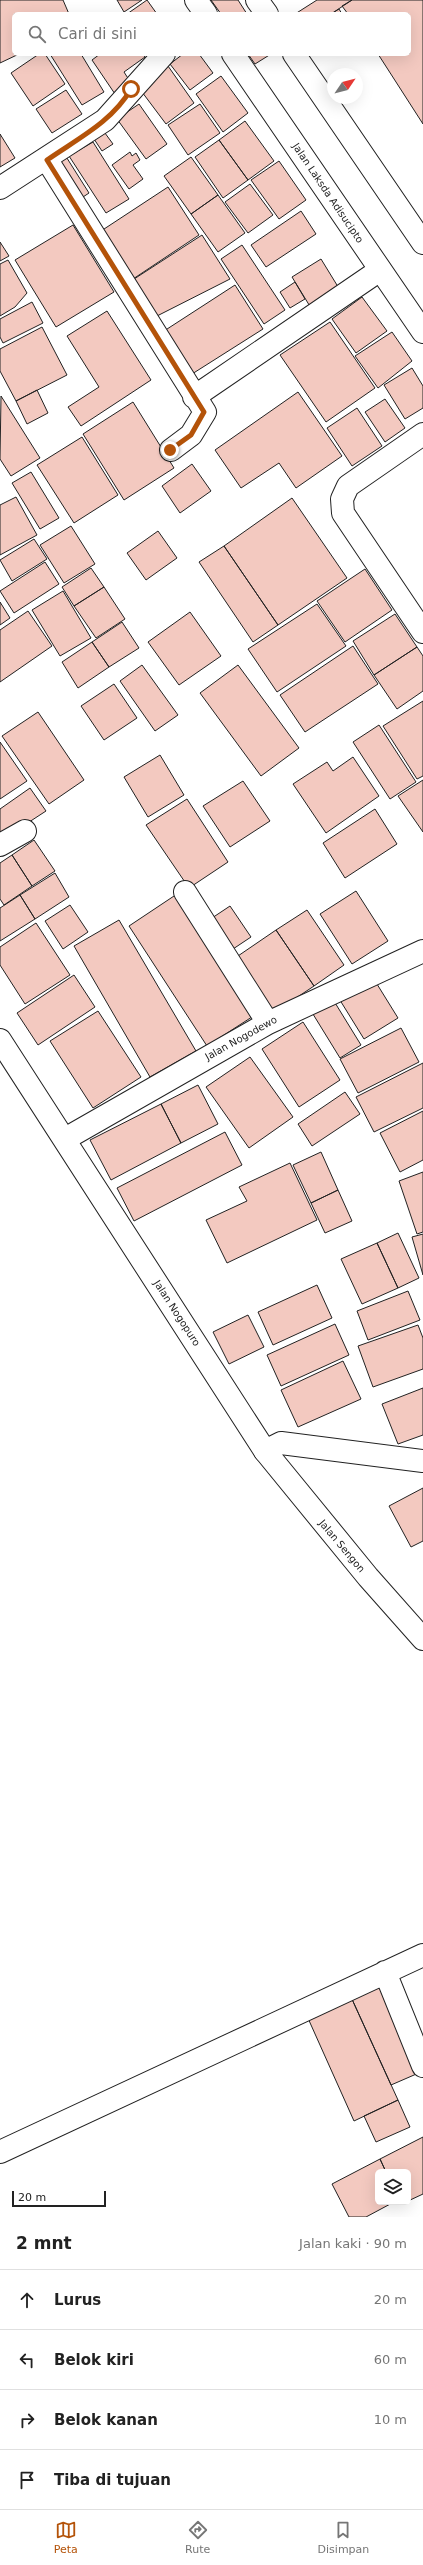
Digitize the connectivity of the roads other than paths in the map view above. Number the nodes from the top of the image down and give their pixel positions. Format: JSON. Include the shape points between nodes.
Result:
{"nodes":[{"id":1,"x":196,"y":0,"type":"edge"},
{"id":2,"x":257,"y":0,"type":"edge"},
{"id":3,"x":205,"y":12,"type":"edge"},
{"id":4,"x":266,"y":12,"type":"edge"},
{"id":5,"x":162,"y":56,"type":"edge"},
{"id":6,"x":234,"y":56,"type":"edge"},
{"id":7,"x":295,"y":56,"type":"edge"},
{"id":8,"x":47,"y":160,"type":"junction"},
{"id":9,"x":0,"y":188,"type":"edge"},
{"id":10,"x":423,"y":243,"type":"edge"},
{"id":11,"x":380,"y":270,"type":"junction"},
{"id":12,"x":423,"y":332,"type":"edge"},
{"id":13,"x":194,"y":397,"type":"junction"},
{"id":14,"x":423,"y":434,"type":"edge"},
{"id":15,"x":170,"y":450,"type":"dead end"},
{"id":16,"x":423,"y":632,"type":"edge"},
{"id":17,"x":25,"y":831,"type":"dead end"},
{"id":18,"x":0,"y":845,"type":"edge"},
{"id":19,"x":185,"y":892,"type":"dead end"},
{"id":20,"x":423,"y":951,"type":"edge"},
{"id":21,"x":268,"y":1022,"type":"junction"},
{"id":22,"x":0,"y":1040,"type":"edge"},
{"id":23,"x":65,"y":1139,"type":"junction"},
{"id":24,"x":265,"y":1450,"type":"junction"},
{"id":25,"x":423,"y":1461,"type":"edge"},
{"id":26,"x":423,"y":1639,"type":"edge"},
{"id":27,"x":423,"y":1955,"type":"edge"},
{"id":28,"x":385,"y":1972,"type":"junction"},
{"id":29,"x":423,"y":2066,"type":"edge"},
{"id":30,"x":0,"y":2152,"type":"edge"}],
"edges":[{"from":1,"to":3,"type":"street"},
{"from":2,"to":4,"type":"street"},
{"from":5,"to":8,"type":"street","via":[[105,120]]},
{"from":6,"to":11,"type":"street","name":"Jalan Laksda Adisucipto"},
{"from":7,"to":10,"type":"street"},
{"from":8,"to":9,"type":"street"},
{"from":8,"to":13,"type":"street"},
{"from":11,"to":12,"type":"street","name":"Jalan Laksda Adisucipto"},
{"from":11,"to":13,"type":"street"},
{"from":13,"to":15,"type":"street","via":[[204,412],[191,435]]},
{"from":14,"to":16,"type":"street","via":[[348,486],[342,498],[343,513]]},
{"from":17,"to":18,"type":"street"},
{"from":19,"to":21,"type":"street"},
{"from":20,"to":21,"type":"street","name":"Jalan Nogodewo"},
{"from":21,"to":23,"type":"street","name":"Jalan Nogodewo"},
{"from":22,"to":23,"type":"street","name":"Jalan Nogopuro"},
{"from":23,"to":24,"type":"street","name":"Jalan Nogopuro"},
{"from":24,"to":25,"type":"street","via":[[280,1443]]},
{"from":24,"to":26,"type":"street","name":"Jalan Sengon","via":[[368,1577]]},
{"from":27,"to":28,"type":"street"},
{"from":28,"to":29,"type":"street"},
{"from":28,"to":30,"type":"street"}]}
